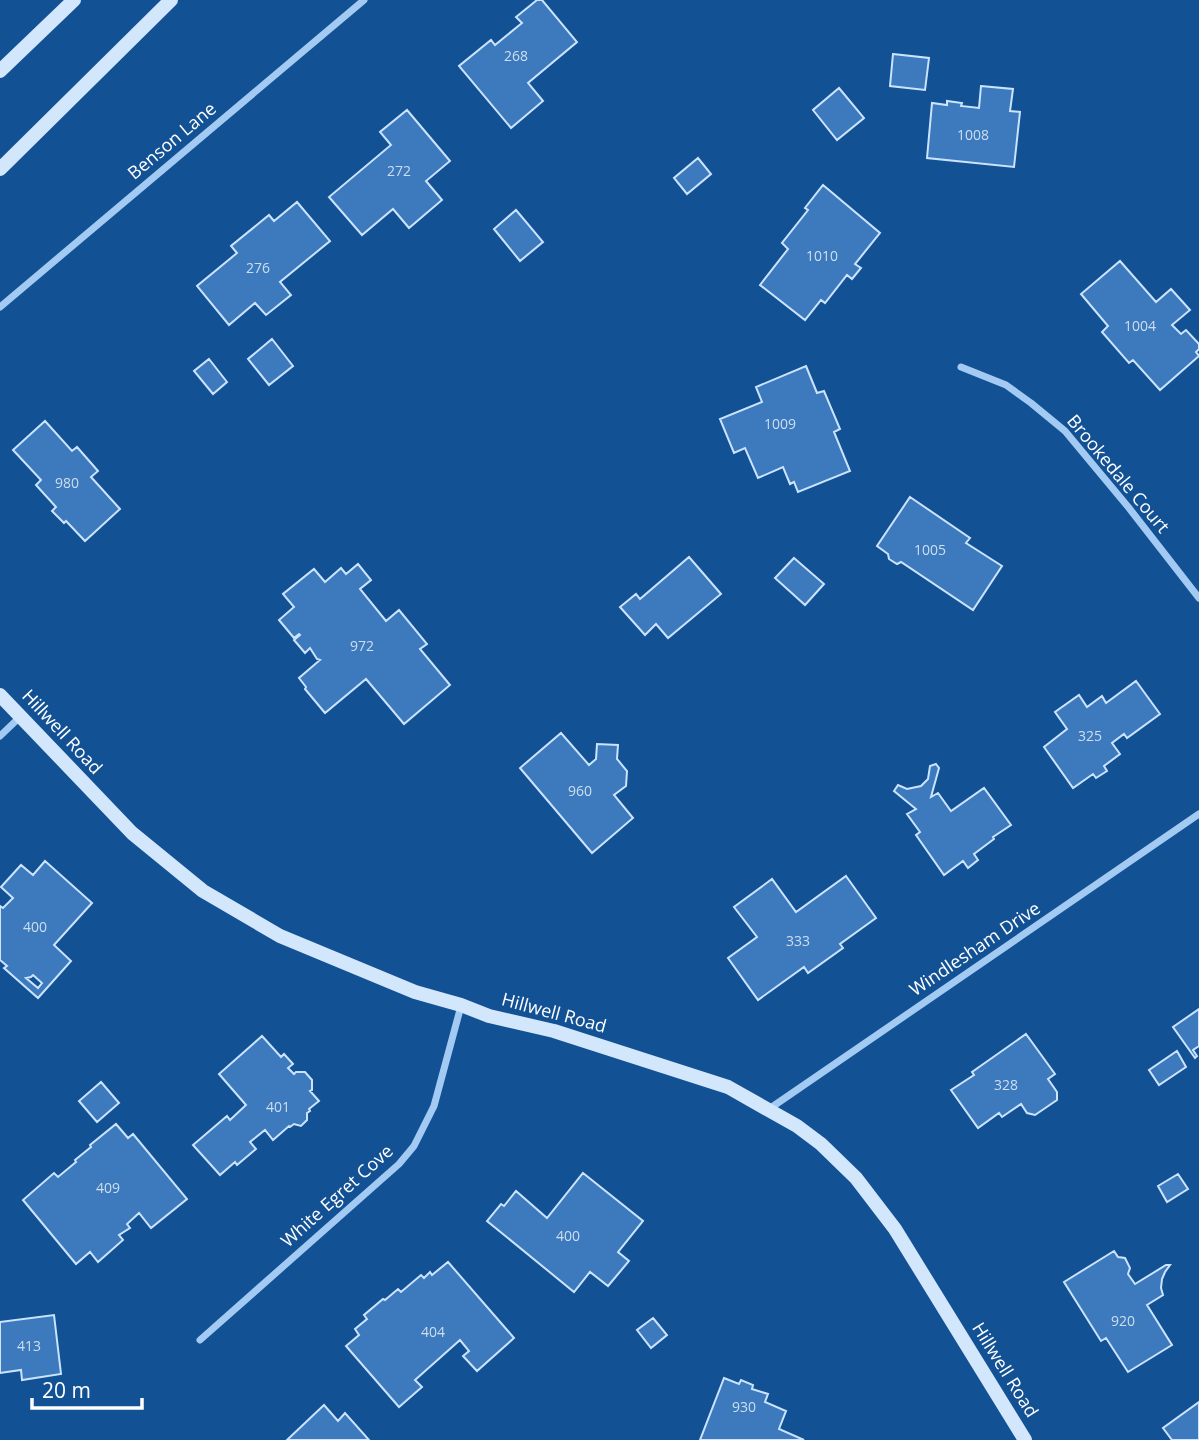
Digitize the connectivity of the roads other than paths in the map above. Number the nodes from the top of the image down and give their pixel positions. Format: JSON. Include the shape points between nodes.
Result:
{"nodes":[{"id":1,"x":74,"y":0,"type":"edge"},
{"id":2,"x":171,"y":0,"type":"edge"},
{"id":3,"x":364,"y":0,"type":"edge"},
{"id":4,"x":0,"y":71,"type":"edge"},
{"id":5,"x":0,"y":169,"type":"edge"},
{"id":6,"x":0,"y":307,"type":"edge"},
{"id":7,"x":961,"y":367,"type":"dead end"},
{"id":8,"x":1199,"y":598,"type":"edge"},
{"id":9,"x":0,"y":695,"type":"edge"},
{"id":10,"x":21,"y":716,"type":"junction"},
{"id":11,"x":0,"y":736,"type":"edge"},
{"id":12,"x":1199,"y":814,"type":"edge"},
{"id":13,"x":461,"y":1005,"type":"junction"},
{"id":14,"x":769,"y":1109,"type":"junction"},
{"id":15,"x":200,"y":1340,"type":"dead end"},
{"id":16,"x":1025,"y":1440,"type":"edge"}],
"edges":[{"from":1,"to":4,"type":"street"},
{"from":2,"to":5,"type":"street"},
{"from":3,"to":6,"type":"street","name":"Benson Lane"},
{"from":7,"to":8,"type":"street","name":"Brookedale Court","via":[[1006,385],[1065,431]]},
{"from":9,"to":10,"type":"street","name":"Hillwell Road"},
{"from":10,"to":11,"type":"street"},
{"from":10,"to":13,"type":"street","name":"Hillwell Road","via":[[132,833],[203,891],[280,936],[415,992]]},
{"from":12,"to":14,"type":"street","name":"Windlesham Drive"},
{"from":13,"to":14,"type":"street","name":"Hillwell Road","via":[[729,1087]]},
{"from":13,"to":15,"type":"street","name":"White Egret Cove","via":[[434,1106],[414,1146]]},
{"from":14,"to":16,"type":"street","name":"Hillwell Road","via":[[821,1144],[856,1178],[895,1229]]}]}
